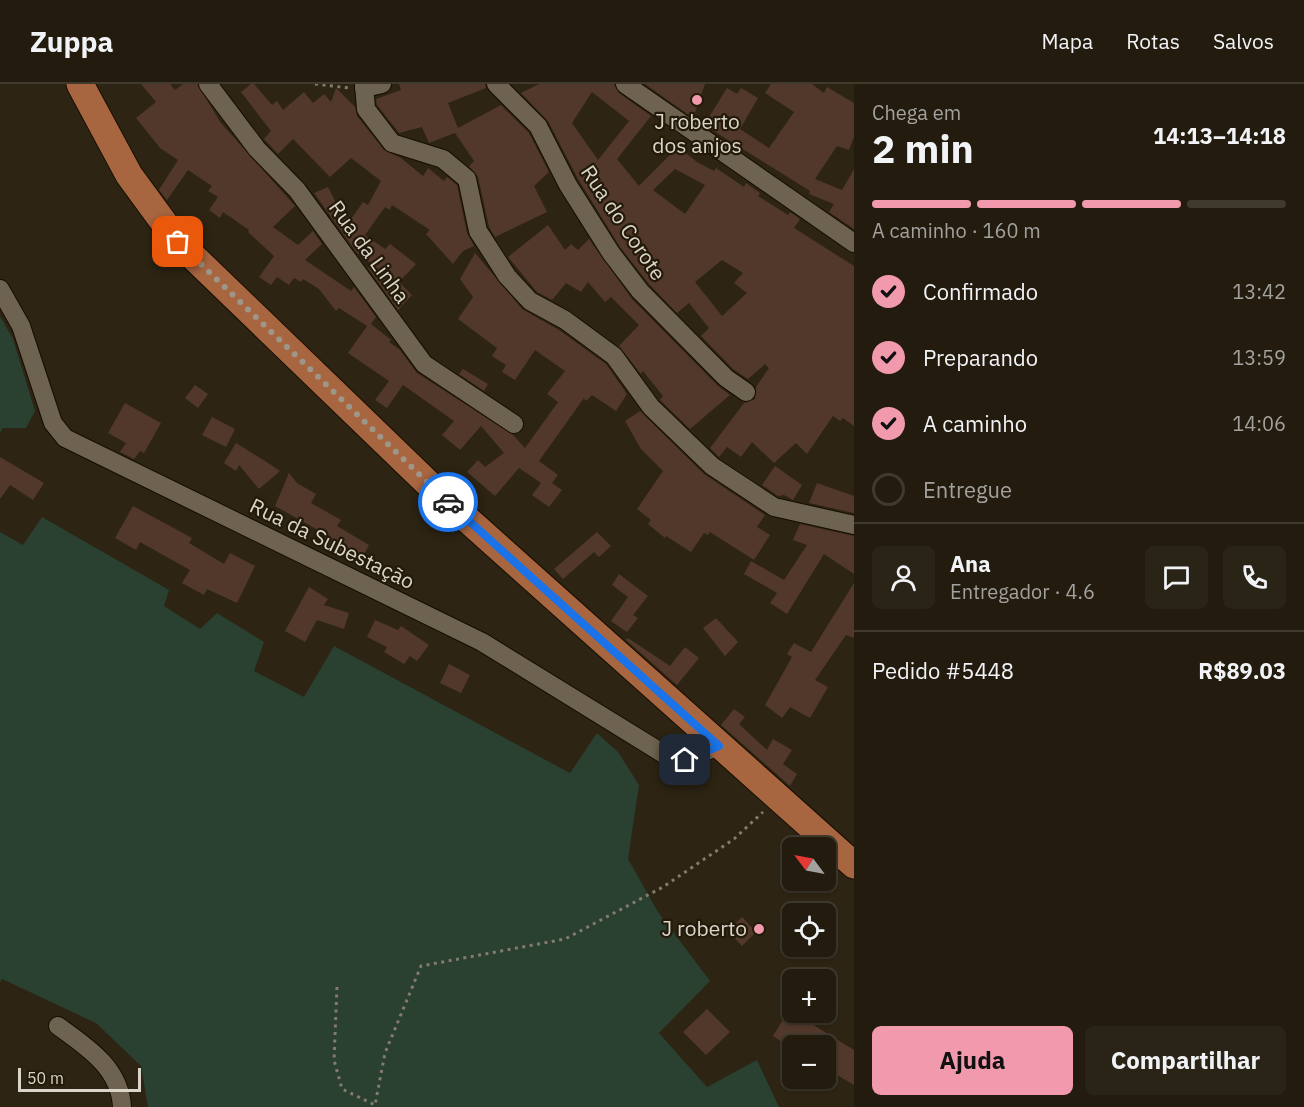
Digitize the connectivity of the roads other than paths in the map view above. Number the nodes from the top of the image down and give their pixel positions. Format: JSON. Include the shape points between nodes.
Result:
{"nodes":[{"id":1,"x":80,"y":84,"type":"edge"},
{"id":2,"x":208,"y":84,"type":"edge"},
{"id":3,"x":382,"y":84,"type":"edge"},
{"id":4,"x":496,"y":84,"type":"edge"},
{"id":5,"x":625,"y":84,"type":"edge"},
{"id":6,"x":364,"y":86,"type":"edge"},
{"id":7,"x":854,"y":243,"type":"edge"},
{"id":8,"x":0,"y":289,"type":"edge"},
{"id":9,"x":746,"y":392,"type":"dead end"},
{"id":10,"x":514,"y":424,"type":"dead end"},
{"id":11,"x":854,"y":525,"type":"edge"},
{"id":12,"x":719,"y":746,"type":"junction"},
{"id":13,"x":854,"y":865,"type":"edge"},
{"id":14,"x":58,"y":1026,"type":"dead end"},
{"id":15,"x":122,"y":1107,"type":"edge"}],
"edges":[{"from":1,"to":12,"type":"main road","via":[[129,175],[178,242],[440,495]]},
{"from":2,"to":10,"type":"street","name":"Rua da Linha","via":[[257,149],[297,190],[424,364]]},
{"from":3,"to":6,"type":"street"},
{"from":4,"to":9,"type":"street","name":"Rua do Corote","via":[[538,126],[568,185],[640,291],[726,378]]},
{"from":5,"to":7,"type":"street"},
{"from":6,"to":11,"type":"street","via":[[366,109],[392,143],[443,159],[467,178],[478,231],[507,276],[530,301],[565,320],[614,356],[651,407],[712,466],[774,507]]},
{"from":8,"to":12,"type":"street","name":"Rua da Subestação","via":[[21,326],[52,423],[65,438],[482,642],[667,756],[685,760]]},
{"from":12,"to":13,"type":"main road"},
{"from":14,"to":15,"type":"street","via":[[105,1064],[121,1091]]}]}
